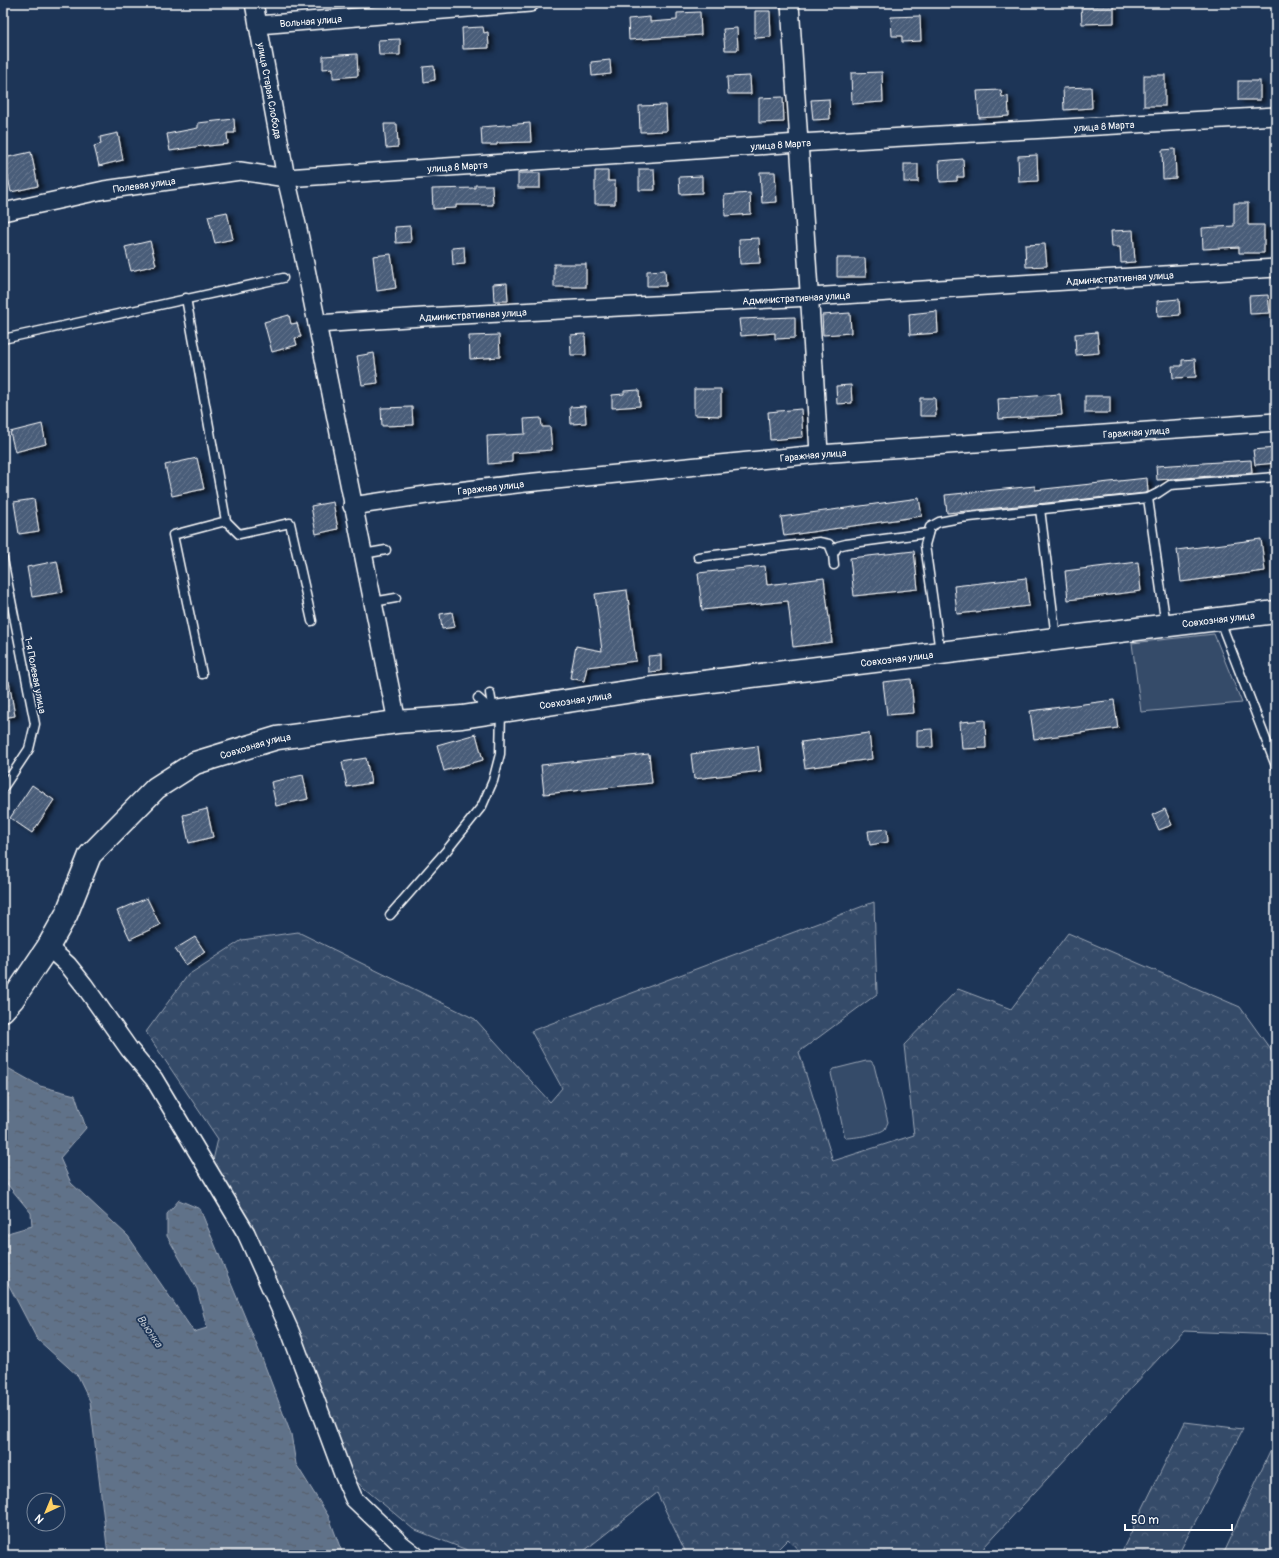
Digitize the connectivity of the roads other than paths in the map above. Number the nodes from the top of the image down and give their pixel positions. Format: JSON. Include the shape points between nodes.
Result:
{"nodes":[{"id":1,"x":254,"y":3,"type":"edge"},
{"id":2,"x":530,"y":3,"type":"edge"},
{"id":3,"x":790,"y":3,"type":"edge"},
{"id":4,"x":258,"y":25,"type":"junction"},
{"id":5,"x":1276,"y":116,"type":"edge"},
{"id":6,"x":799,"y":143,"type":"junction"},
{"id":7,"x":286,"y":178,"type":"junction"},
{"id":8,"x":3,"y":212,"type":"edge"},
{"id":9,"x":1276,"y":268,"type":"edge"},
{"id":10,"x":283,"y":278,"type":"dead end"},
{"id":11,"x":810,"y":297,"type":"junction"},
{"id":12,"x":186,"y":298,"type":"junction"},
{"id":13,"x":316,"y":324,"type":"junction"},
{"id":14,"x":3,"y":339,"type":"edge"},
{"id":15,"x":1276,"y":422,"type":"edge"},
{"id":16,"x":819,"y":454,"type":"junction"},
{"id":17,"x":1276,"y":477,"type":"edge"},
{"id":18,"x":1148,"y":498,"type":"junction"},
{"id":19,"x":352,"y":506,"type":"junction"},
{"id":20,"x":1040,"y":509,"type":"junction"},
{"id":21,"x":226,"y":521,"type":"junction"},
{"id":22,"x":928,"y":533,"type":"junction"},
{"id":23,"x":386,"y":550,"type":"dead end"},
{"id":24,"x":363,"y":554,"type":"junction"},
{"id":25,"x":833,"y":554,"type":"junction"},
{"id":26,"x":698,"y":558,"type":"dead end"},
{"id":27,"x":3,"y":560,"type":"edge"},
{"id":28,"x":834,"y":565,"type":"dead end"},
{"id":29,"x":396,"y":598,"type":"dead end"},
{"id":30,"x":373,"y":602,"type":"junction"},
{"id":31,"x":1276,"y":612,"type":"edge"},
{"id":32,"x":1219,"y":619,"type":"junction"},
{"id":33,"x":312,"y":621,"type":"dead end"},
{"id":34,"x":1166,"y":626,"type":"junction"},
{"id":35,"x":1056,"y":639,"type":"junction"},
{"id":36,"x":940,"y":653,"type":"junction"},
{"id":37,"x":202,"y":674,"type":"dead end"},
{"id":38,"x":491,"y":704,"type":"junction"},
{"id":39,"x":397,"y":722,"type":"junction"},
{"id":40,"x":1276,"y":766,"type":"edge"},
{"id":41,"x":3,"y":788,"type":"edge"},
{"id":42,"x":390,"y":916,"type":"dead end"},
{"id":43,"x":48,"y":947,"type":"junction"},
{"id":44,"x":6,"y":1000,"type":"edge"},
{"id":45,"x":415,"y":1555,"type":"edge"}],
"edges":[{"from":1,"to":4,"type":"street","name":"улица Старая Слобода"},
{"from":2,"to":4,"type":"street","name":"Вольная улица"},
{"from":3,"to":6,"type":"street"},
{"from":4,"to":7,"type":"street","name":"улица Старая Слобода"},
{"from":5,"to":6,"type":"street","name":"улица 8 Марта"},
{"from":6,"to":7,"type":"street","name":"улица 8 Марта"},
{"from":6,"to":11,"type":"street"},
{"from":7,"to":8,"type":"street","name":"Полевая улица","via":[[240,171],[104,190]]},
{"from":7,"to":13,"type":"street","name":"улица Старая Слобода"},
{"from":9,"to":11,"type":"street","name":"Административная улица"},
{"from":10,"to":12,"type":"lane"},
{"from":11,"to":13,"type":"street","name":"Административная улица","via":[[423,316]]},
{"from":11,"to":16,"type":"street"},
{"from":12,"to":14,"type":"lane"},
{"from":12,"to":21,"type":"lane"},
{"from":13,"to":19,"type":"street","name":"улица Старая Слобода"},
{"from":15,"to":16,"type":"street","name":"Гаражная улица"},
{"from":16,"to":19,"type":"street","name":"Гаражная улица","via":[[525,483]]},
{"from":17,"to":18,"type":"lane","via":[[1170,485]]},
{"from":18,"to":20,"type":"lane"},
{"from":18,"to":34,"type":"lane"},
{"from":19,"to":24,"type":"street","name":"улица Старая Слобода"},
{"from":20,"to":22,"type":"lane","via":[[939,522],[930,527]]},
{"from":20,"to":35,"type":"lane"},
{"from":21,"to":33,"type":"lane","via":[[239,534],[290,523]]},
{"from":21,"to":37,"type":"lane","via":[[172,535]]},
{"from":22,"to":25,"type":"lane","via":[[846,544],[838,546]]},
{"from":22,"to":36,"type":"lane","via":[[924,545]]},
{"from":23,"to":24,"type":"lane"},
{"from":24,"to":30,"type":"street","name":"улица Старая Слобода"},
{"from":25,"to":26,"type":"lane","via":[[829,544],[819,542]]},
{"from":25,"to":28,"type":"lane"},
{"from":27,"to":41,"type":"lane","name":"1-я Полевая улица","via":[[35,724],[29,749]]},
{"from":29,"to":30,"type":"lane"},
{"from":30,"to":39,"type":"street","name":"улица Старая Слобода"},
{"from":31,"to":32,"type":"street","name":"Совхозная улица"},
{"from":32,"to":34,"type":"street","name":"Совхозная улица"},
{"from":32,"to":40,"type":"lane"},
{"from":34,"to":35,"type":"street","name":"Совхозная улица"},
{"from":35,"to":36,"type":"street","name":"Совхозная улица"},
{"from":36,"to":38,"type":"street","name":"Совхозная улица","via":[[646,689]]},
{"from":38,"to":39,"type":"street","name":"Совхозная улица","via":[[462,717]]},
{"from":38,"to":42,"type":"lane","via":[[500,754],[493,781],[482,806],[448,850]]},
{"from":39,"to":43,"type":"street","name":"Совхозная улица","via":[[277,738],[194,763],[156,788],[90,855],[66,916]]},
{"from":43,"to":44,"type":"street","name":"Совхозная улица"},
{"from":43,"to":45,"type":"street","via":[[68,965],[154,1079],[246,1233],[290,1332],[354,1499]]}]}
